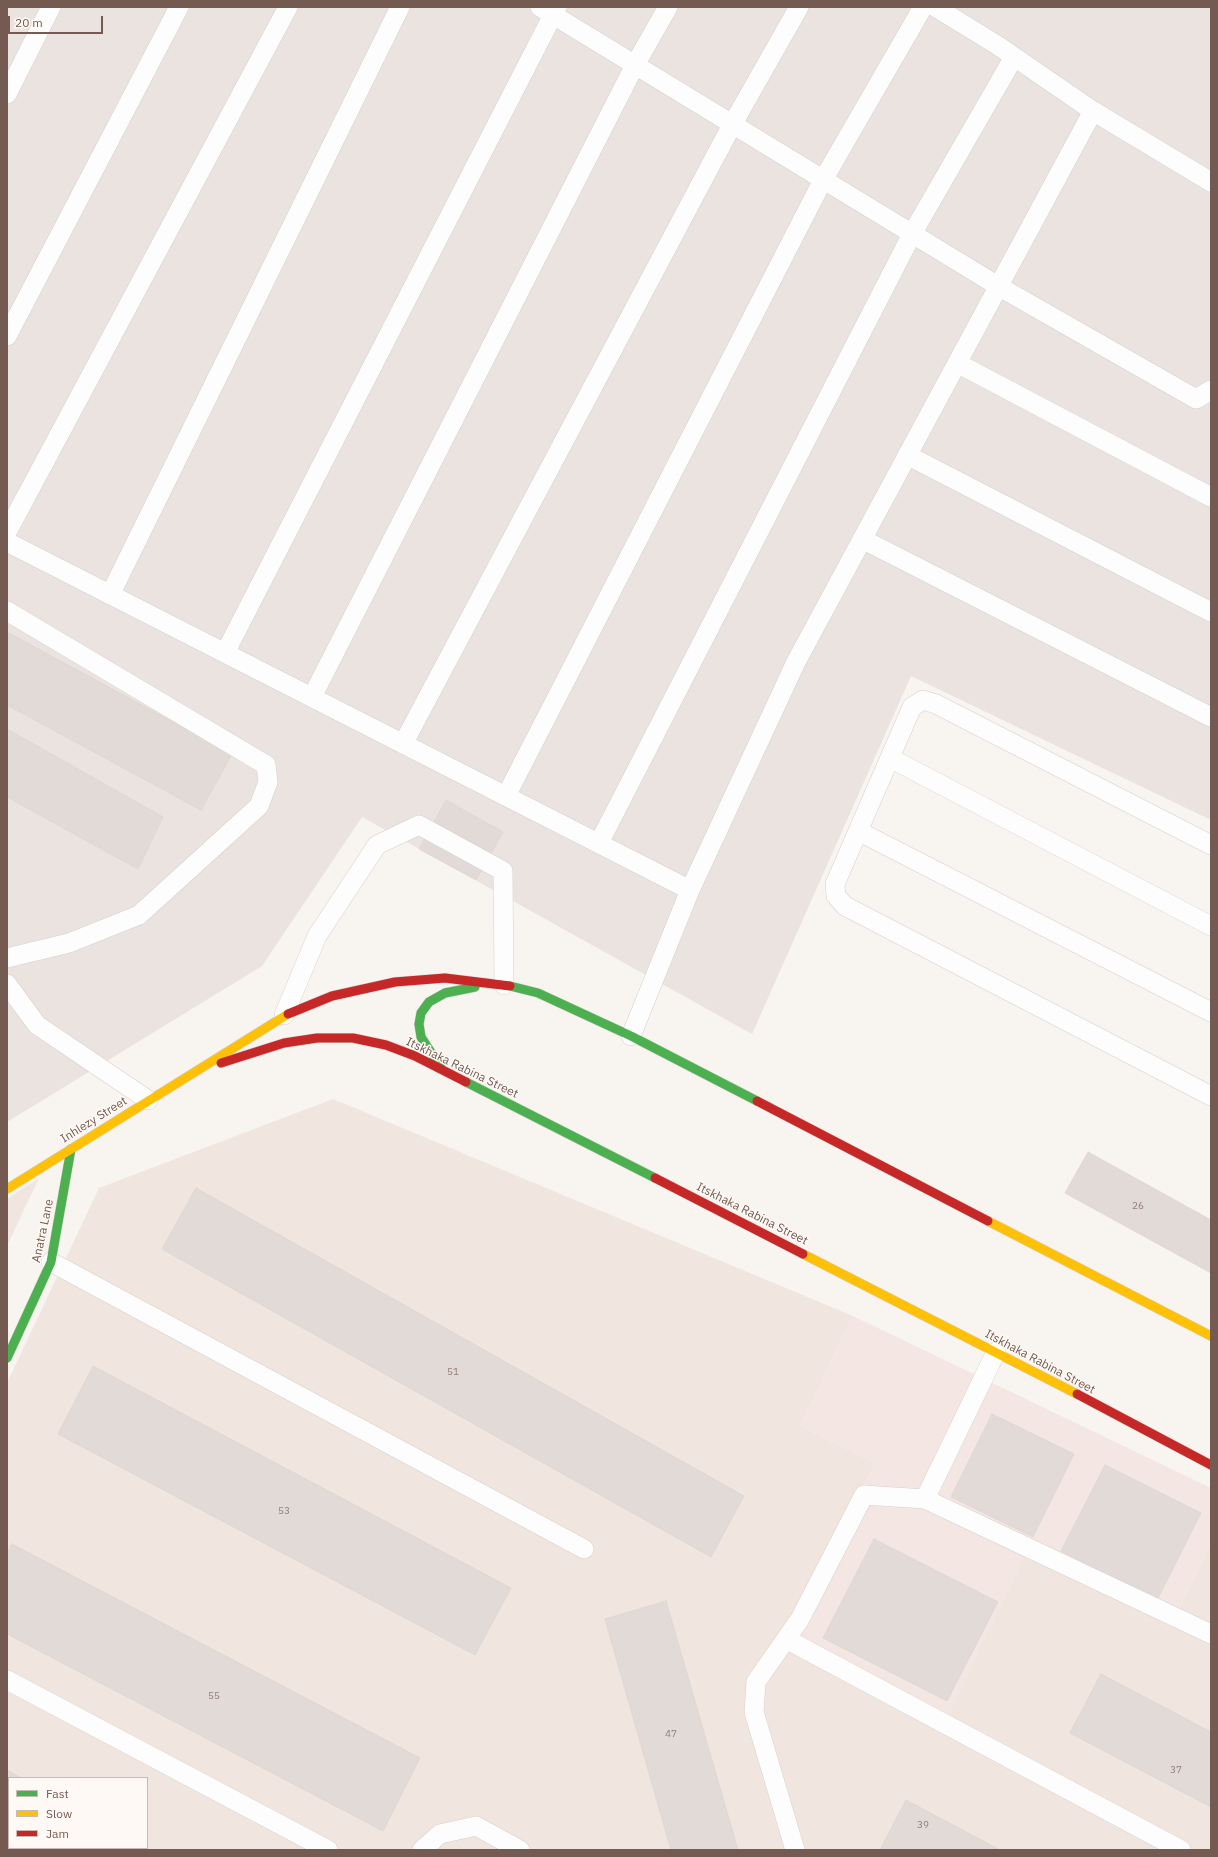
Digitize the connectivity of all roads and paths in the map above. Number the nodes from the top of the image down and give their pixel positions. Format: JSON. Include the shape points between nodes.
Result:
{"nodes":[{"id":1,"x":52,"y":7,"type":"edge"},
{"id":2,"x":178,"y":7,"type":"edge"},
{"id":3,"x":288,"y":7,"type":"edge"},
{"id":4,"x":400,"y":7,"type":"edge"},
{"id":5,"x":668,"y":7,"type":"edge"},
{"id":6,"x":798,"y":7,"type":"edge"},
{"id":7,"x":923,"y":7,"type":"edge"},
{"id":8,"x":935,"y":7,"type":"edge"},
{"id":9,"x":550,"y":10,"type":"edge"},
{"id":10,"x":1014,"y":56,"type":"junction"},
{"id":11,"x":635,"y":65,"type":"junction"},
{"id":12,"x":7,"y":94,"type":"edge"},
{"id":13,"x":1093,"y":111,"type":"junction"},
{"id":14,"x":732,"y":125,"type":"junction"},
{"id":15,"x":823,"y":180,"type":"junction"},
{"id":16,"x":1211,"y":182,"type":"edge"},
{"id":17,"x":912,"y":234,"type":"junction"},
{"id":18,"x":998,"y":286,"type":"junction"},
{"id":19,"x":7,"y":336,"type":"edge"},
{"id":20,"x":957,"y":363,"type":"junction"},
{"id":21,"x":1211,"y":390,"type":"edge"},
{"id":22,"x":907,"y":455,"type":"junction"},
{"id":23,"x":1211,"y":497,"type":"edge"},
{"id":24,"x":7,"y":532,"type":"edge"},
{"id":25,"x":862,"y":539,"type":"junction"},
{"id":26,"x":7,"y":542,"type":"edge"},
{"id":27,"x":110,"y":594,"type":"junction"},
{"id":28,"x":7,"y":611,"type":"edge"},
{"id":29,"x":1211,"y":612,"type":"edge"},
{"id":30,"x":225,"y":653,"type":"junction"},
{"id":31,"x":312,"y":698,"type":"junction"},
{"id":32,"x":1211,"y":717,"type":"edge"},
{"id":33,"x":403,"y":744,"type":"junction"},
{"id":34,"x":890,"y":758,"type":"junction"},
{"id":35,"x":506,"y":796,"type":"junction"},
{"id":36,"x":858,"y":831,"type":"junction"},
{"id":37,"x":598,"y":844,"type":"junction"},
{"id":38,"x":1211,"y":845,"type":"edge"},
{"id":39,"x":690,"y":890,"type":"junction"},
{"id":40,"x":1211,"y":926,"type":"edge"},
{"id":41,"x":7,"y":958,"type":"edge"},
{"id":42,"x":7,"y":984,"type":"edge"},
{"id":43,"x":504,"y":985,"type":"junction"},
{"id":44,"x":1211,"y":1012,"type":"edge"},
{"id":45,"x":284,"y":1015,"type":"junction"},
{"id":46,"x":631,"y":1036,"type":"junction"},
{"id":47,"x":442,"y":1070,"type":"junction"},
{"id":48,"x":194,"y":1071,"type":"junction"},
{"id":49,"x":1211,"y":1096,"type":"edge"},
{"id":50,"x":148,"y":1100,"type":"junction"},
{"id":51,"x":70,"y":1149,"type":"junction"},
{"id":52,"x":7,"y":1189,"type":"edge"},
{"id":53,"x":51,"y":1262,"type":"junction"},
{"id":54,"x":1211,"y":1336,"type":"edge"},
{"id":55,"x":996,"y":1352,"type":"junction"},
{"id":56,"x":7,"y":1358,"type":"edge"},
{"id":57,"x":1211,"y":1465,"type":"edge"},
{"id":58,"x":925,"y":1499,"type":"junction"},
{"id":59,"x":584,"y":1549,"type":"dead end"},
{"id":60,"x":1211,"y":1634,"type":"edge"},
{"id":61,"x":786,"y":1639,"type":"junction"},
{"id":62,"x":7,"y":1680,"type":"edge"},
{"id":63,"x":328,"y":1850,"type":"edge"},
{"id":64,"x":422,"y":1850,"type":"edge"},
{"id":65,"x":520,"y":1850,"type":"edge"},
{"id":66,"x":795,"y":1850,"type":"edge"},
{"id":67,"x":1181,"y":1850,"type":"edge"}],
"edges":[{"from":1,"to":12,"type":"lane"},
{"from":2,"to":19,"type":"lane"},
{"from":3,"to":24,"type":"lane"},
{"from":4,"to":27,"type":"lane"},
{"from":5,"to":11,"type":"lane"},
{"from":6,"to":14,"type":"lane"},
{"from":7,"to":15,"type":"lane"},
{"from":8,"to":10,"type":"lane"},
{"from":9,"to":11,"type":"lane"},
{"from":9,"to":30,"type":"lane"},
{"from":10,"to":13,"type":"lane"},
{"from":10,"to":17,"type":"lane"},
{"from":11,"to":14,"type":"lane"},
{"from":11,"to":31,"type":"lane"},
{"from":13,"to":16,"type":"lane"},
{"from":13,"to":18,"type":"lane"},
{"from":14,"to":15,"type":"lane"},
{"from":14,"to":33,"type":"lane"},
{"from":15,"to":17,"type":"lane"},
{"from":15,"to":35,"type":"lane"},
{"from":17,"to":18,"type":"lane"},
{"from":17,"to":37,"type":"lane"},
{"from":18,"to":20,"type":"lane"},
{"from":18,"to":21,"type":"lane","via":[[1196,398]]},
{"from":20,"to":22,"type":"lane"},
{"from":20,"to":23,"type":"lane"},
{"from":22,"to":25,"type":"lane"},
{"from":22,"to":29,"type":"lane"},
{"from":25,"to":32,"type":"lane"},
{"from":25,"to":39,"type":"lane","via":[[796,662]]},
{"from":26,"to":27,"type":"lane"},
{"from":27,"to":30,"type":"lane"},
{"from":28,"to":41,"type":"lane","via":[[266,764],[268,782],[259,806],[139,915],[69,943]]},
{"from":30,"to":31,"type":"lane"},
{"from":31,"to":33,"type":"lane"},
{"from":33,"to":35,"type":"lane"},
{"from":34,"to":36,"type":"lane"},
{"from":34,"to":38,"type":"lane","via":[[912,707],[924,700]]},
{"from":34,"to":40,"type":"lane"},
{"from":35,"to":37,"type":"lane"},
{"from":36,"to":44,"type":"lane"},
{"from":36,"to":49,"type":"lane","via":[[835,884],[836,896],[845,906]]},
{"from":37,"to":39,"type":"lane"},
{"from":39,"to":46,"type":"lane"},
{"from":42,"to":50,"type":"lane","via":[[37,1025]]},
{"from":43,"to":45,"type":"main road","via":[[445,978],[395,982],[332,996]]},
{"from":43,"to":45,"type":"lane","via":[[503,871],[419,826],[376,845],[317,936]]},
{"from":43,"to":46,"type":"main road","via":[[538,993]]},
{"from":43,"to":47,"type":"main road","via":[[467,988],[445,993],[429,1002],[421,1013],[421,1037]]},
{"from":45,"to":48,"type":"main road"},
{"from":46,"to":54,"type":"main road"},
{"from":47,"to":48,"type":"main road","name":"Itskhaka Rabina Street","via":[[386,1045],[353,1038],[317,1038],[284,1043]]},
{"from":47,"to":55,"type":"main road","name":"Itskhaka Rabina Street"},
{"from":48,"to":50,"type":"main road","name":"Inhlezy Street"},
{"from":50,"to":51,"type":"main road","name":"Inhlezy Street"},
{"from":51,"to":52,"type":"main road","name":"Inhlezy Street"},
{"from":51,"to":53,"type":"main road","name":"Anatra Lane"},
{"from":53,"to":56,"type":"main road","name":"Anatra Lane"},
{"from":53,"to":59,"type":"lane"},
{"from":55,"to":57,"type":"main road","name":"Itskhaka Rabina Street"},
{"from":55,"to":58,"type":"lane"},
{"from":58,"to":60,"type":"lane"},
{"from":58,"to":61,"type":"lane","via":[[864,1495],[800,1619]]},
{"from":61,"to":66,"type":"lane","via":[[756,1682],[754,1712]]},
{"from":61,"to":67,"type":"lane"},
{"from":62,"to":63,"type":"lane"},
{"from":64,"to":65,"type":"lane","via":[[440,1834],[476,1826]]}]}
